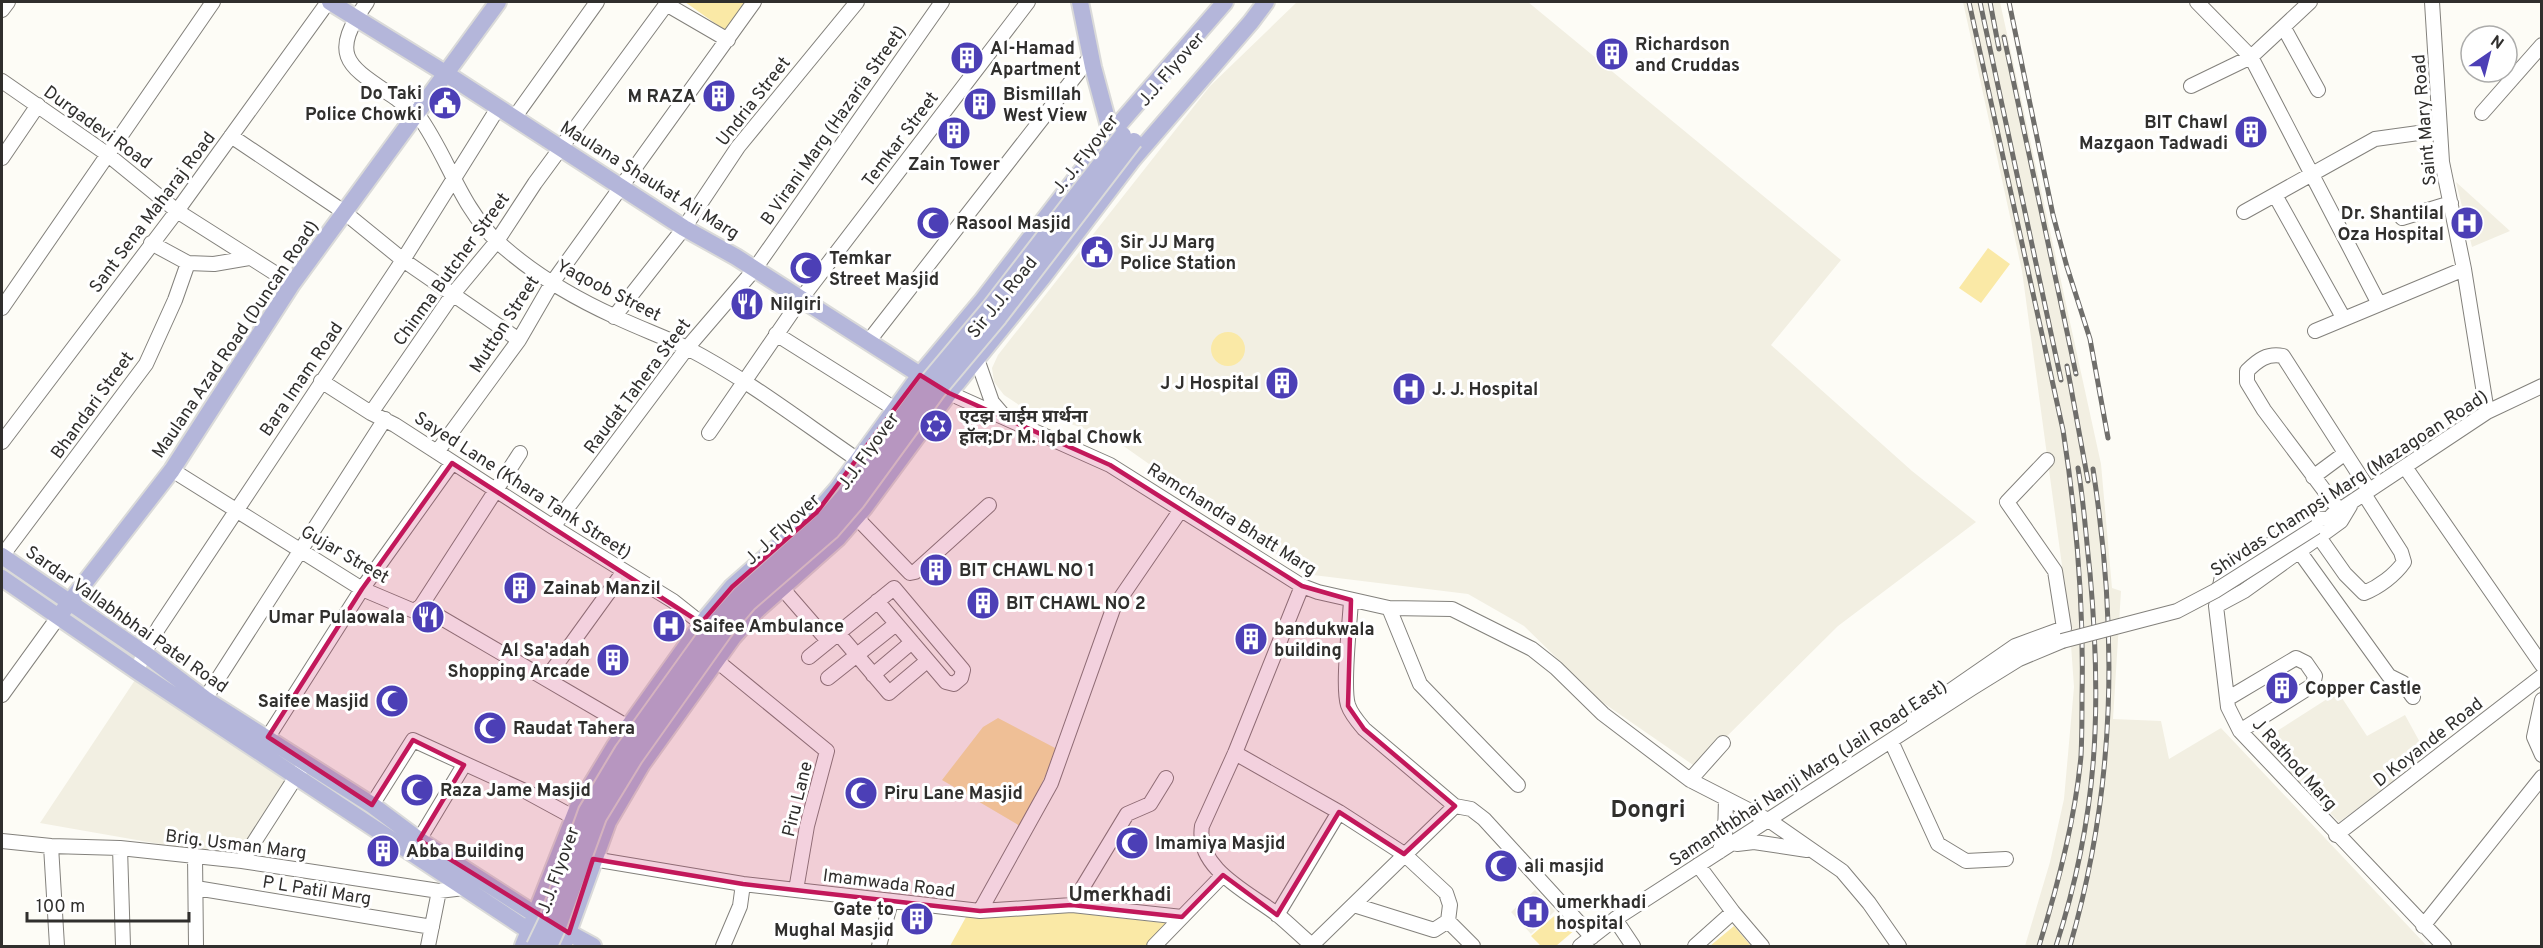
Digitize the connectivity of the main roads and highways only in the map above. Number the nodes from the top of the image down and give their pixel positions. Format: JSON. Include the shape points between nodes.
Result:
{"nodes":[{"id":1,"x":329,"y":2,"type":"edge"},
{"id":2,"x":498,"y":2,"type":"edge"},
{"id":3,"x":1080,"y":2,"type":"edge"},
{"id":4,"x":1225,"y":2,"type":"edge"},
{"id":5,"x":1240,"y":2,"type":"edge"},
{"id":6,"x":1264,"y":2,"type":"edge"},
{"id":7,"x":445,"y":73,"type":"junction"},
{"id":8,"x":1123,"y":137,"type":"junction"},
{"id":9,"x":920,"y":375,"type":"junction"},
{"id":10,"x":949,"y":393,"type":"junction"},
{"id":11,"x":2,"y":556,"type":"edge"},
{"id":12,"x":2,"y":578,"type":"edge"},
{"id":13,"x":70,"y":602,"type":"junction"},
{"id":14,"x":59,"y":616,"type":"junction"},
{"id":15,"x":497,"y":900,"type":"junction"},
{"id":16,"x":536,"y":915,"type":"junction"},
{"id":17,"x":566,"y":940,"type":"edge"},
{"id":18,"x":529,"y":942,"type":"edge"},
{"id":19,"x":549,"y":946,"type":"edge"},
{"id":20,"x":557,"y":946,"type":"edge"},
{"id":21,"x":593,"y":946,"type":"edge"}],
"edges":[{"from":1,"to":7,"type":"main road","name":"Maulana Shaukat Ali Marg"},
{"from":2,"to":7,"type":"main road","name":"Maulana Azad Road (Duncan Road)"},
{"from":3,"to":8,"type":"main road","via":[[1091,56]]},
{"from":4,"to":8,"type":"main road","name":"Sir J.J. Road"},
{"from":5,"to":8,"type":"main road","name":"J. J. Flyover"},
{"from":6,"to":8,"type":"main road","name":"J.J. Flyover","via":[[1244,15]]},
{"from":6,"to":10,"type":"main road","name":"Sir J.J. Road","via":[[1133,159]]},
{"from":7,"to":9,"type":"main road","name":"Maulana Shaukat Ali Marg"},
{"from":7,"to":13,"type":"main road","name":"Maulana Azad Road (Duncan Road)","via":[[292,284],[172,470]]},
{"from":8,"to":9,"type":"main road","name":"Sir J.J. Road"},
{"from":8,"to":18,"type":"main road","name":"J. J. Flyover","bridge":true,"via":[[927,383],[846,494],[822,522],[740,595],[715,623],[623,752],[587,811],[548,919]]},
{"from":8,"to":19,"type":"main road","name":"J.J. Flyover","bridge":true,"via":[[999,317],[937,391],[856,502],[831,531],[748,603],[724,631],[634,758],[598,817]]},
{"from":9,"to":10,"type":"main road","name":"Maulana Shaukat Ali Marg"},
{"from":9,"to":16,"type":"main road","name":"Sir J.J. Road","via":[[817,512],[732,587],[628,727],[573,817]]},
{"from":10,"to":17,"type":"main road","name":"Sir J.J. Road","via":[[838,538],[756,611],[733,637],[642,764],[608,822]]},
{"from":11,"to":13,"type":"main road","name":"Sardar Vallabhbhai Patel Road"},
{"from":12,"to":14,"type":"main road","name":"Sardar Vallabhbhai Patel Road"},
{"from":13,"to":14,"type":"main road","name":"Maulana Azad Road (Duncan Road)"},
{"from":13,"to":15,"type":"main road","name":"Sardar Vallabhbhai Patel Road","via":[[205,699],[372,805]]},
{"from":14,"to":15,"type":"main road","name":"Sardar Vallabhbhai Patel Road","via":[[464,888]]},
{"from":15,"to":16,"type":"main road","name":"Sardar Vallabhbhai Patel Road"},
{"from":15,"to":18,"type":"main road","name":"Sardar Vallabhbhai Patel Road"},
{"from":16,"to":17,"type":"main road","name":"Sardar Vallabhbhai Patel Road"},
{"from":16,"to":18,"type":"main road","name":"Sir J.J. Road"},
{"from":17,"to":21,"type":"main road","name":"Sardar Vallabhbhai Patel Road"},
{"from":18,"to":20,"type":"main road","name":"Sardar Vallabhbhai Patel Road"}]}
